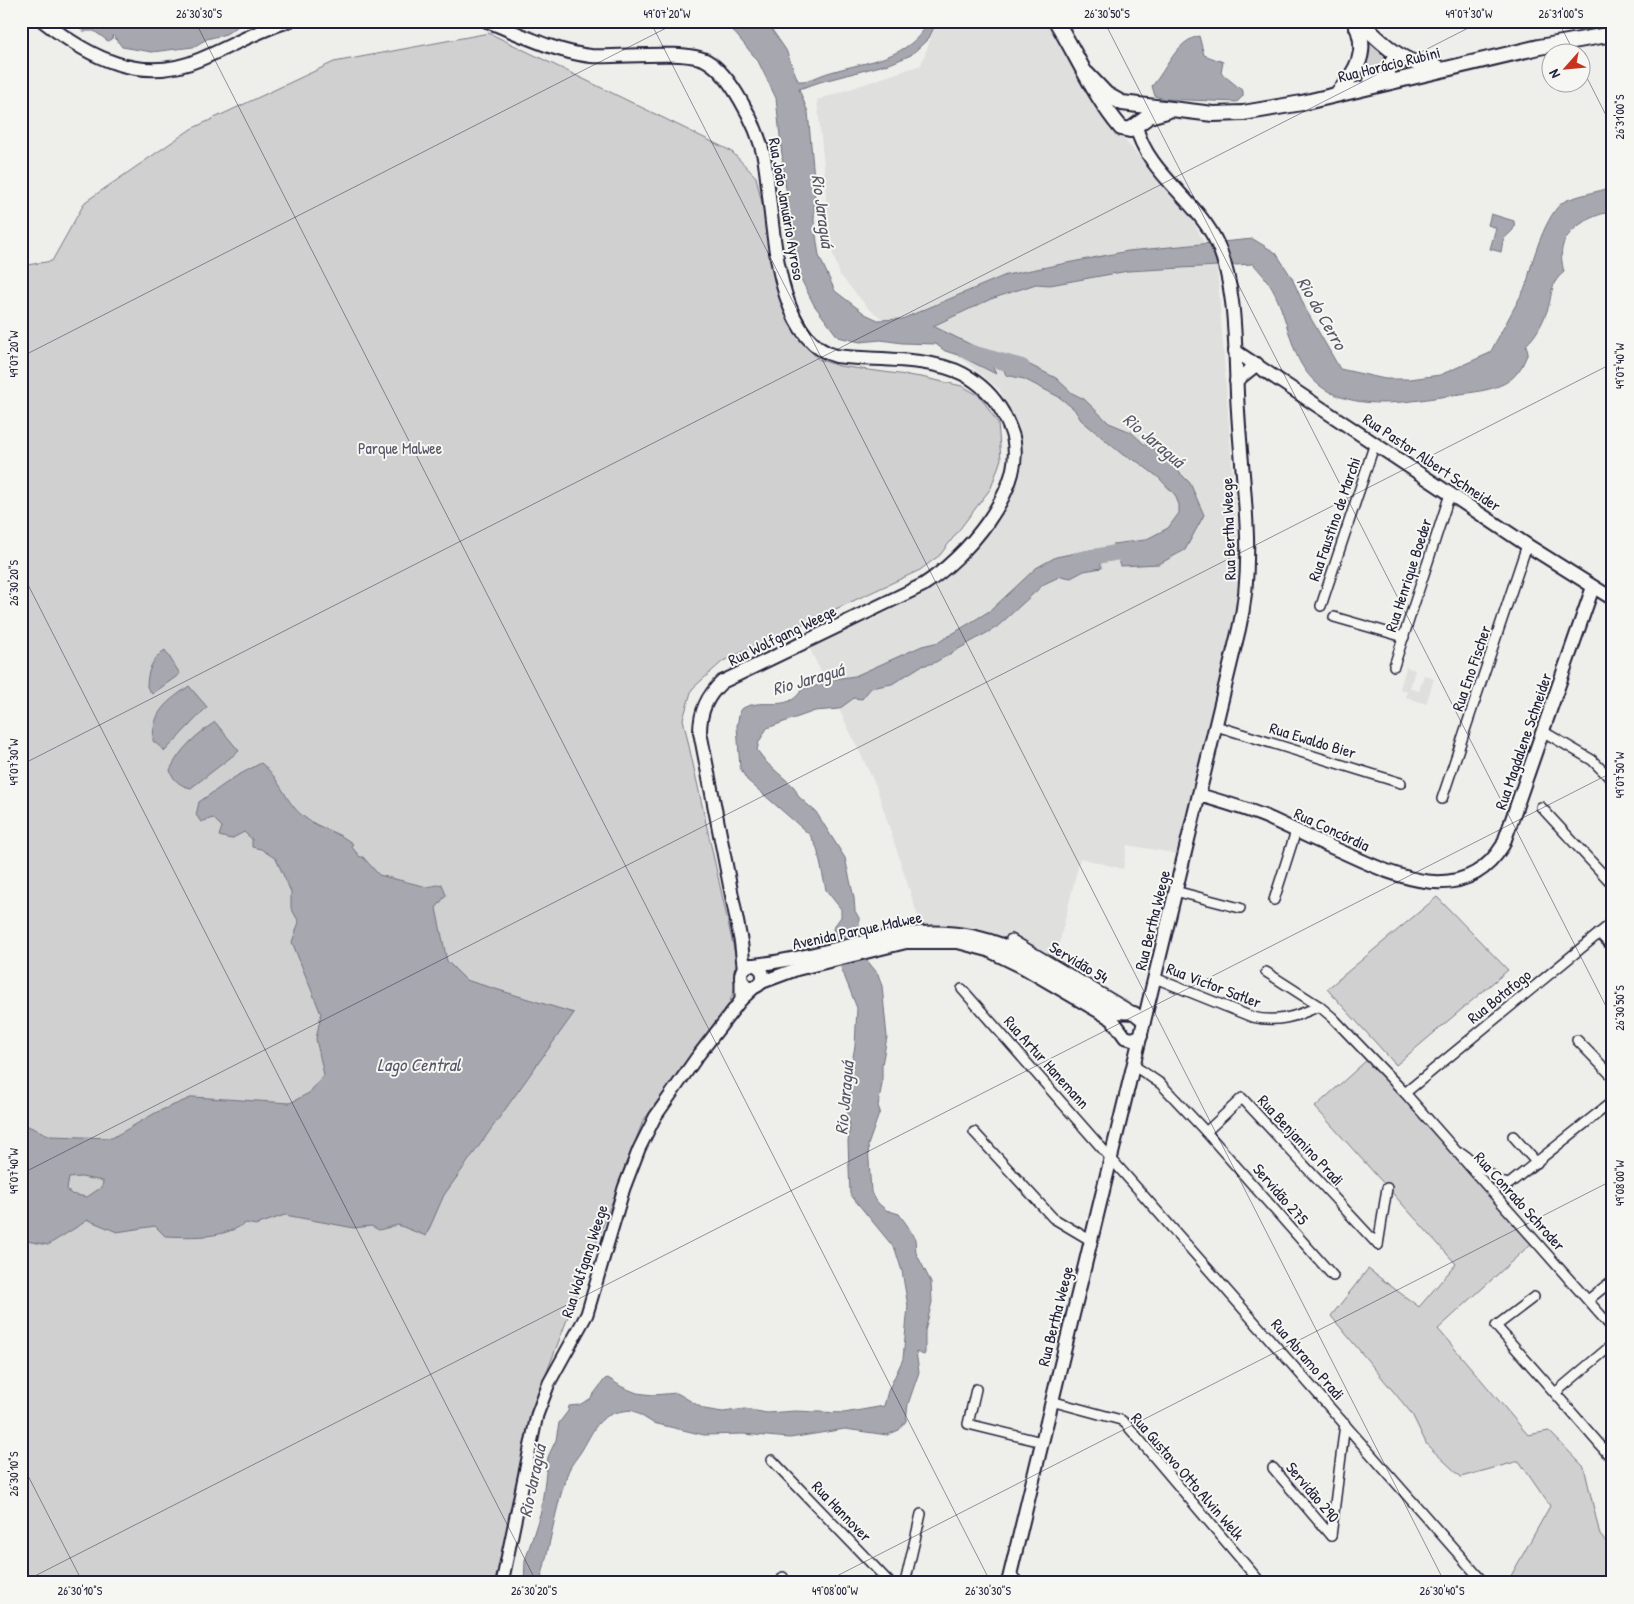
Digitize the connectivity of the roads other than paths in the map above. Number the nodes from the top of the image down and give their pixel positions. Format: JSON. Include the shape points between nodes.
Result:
{"nodes":[{"id":1,"x":43,"y":21,"type":"edge"},
{"id":2,"x":289,"y":21,"type":"edge"},
{"id":3,"x":487,"y":21,"type":"edge"},
{"id":4,"x":1056,"y":21,"type":"edge"},
{"id":5,"x":1354,"y":21,"type":"edge"},
{"id":6,"x":1359,"y":21,"type":"edge"},
{"id":7,"x":1613,"y":34,"type":"edge"},
{"id":8,"x":1396,"y":54,"type":"junction"},
{"id":9,"x":1448,"y":68,"type":"junction"},
{"id":10,"x":1087,"y":74,"type":"junction"},
{"id":11,"x":1341,"y":93,"type":"junction"},
{"id":12,"x":1172,"y":110,"type":"junction"},
{"id":13,"x":1136,"y":126,"type":"junction"},
{"id":14,"x":1120,"y":127,"type":"junction"},
{"id":15,"x":1154,"y":162,"type":"junction"},
{"id":16,"x":1235,"y":350,"type":"junction"},
{"id":17,"x":1257,"y":364,"type":"junction"},
{"id":18,"x":1236,"y":381,"type":"junction"},
{"id":19,"x":1008,"y":424,"type":"joint"},
{"id":20,"x":1375,"y":443,"type":"junction"},
{"id":21,"x":1450,"y":494,"type":"junction"},
{"id":22,"x":1527,"y":546,"type":"junction"},
{"id":23,"x":1593,"y":587,"type":"junction"},
{"id":24,"x":1613,"y":599,"type":"edge"},
{"id":25,"x":1321,"y":606,"type":"dead end"},
{"id":26,"x":1334,"y":617,"type":"dead end"},
{"id":27,"x":1404,"y":636,"type":"junction"},
{"id":28,"x":1394,"y":666,"type":"dead end"},
{"id":29,"x":1216,"y":726,"type":"junction"},
{"id":30,"x":1544,"y":732,"type":"junction"},
{"id":31,"x":1613,"y":781,"type":"edge"},
{"id":32,"x":1401,"y":782,"type":"dead end"},
{"id":33,"x":1199,"y":794,"type":"junction"},
{"id":34,"x":1442,"y":799,"type":"dead end"},
{"id":35,"x":1541,"y":807,"type":"dead end"},
{"id":36,"x":1296,"y":831,"type":"junction"},
{"id":37,"x":1454,"y":881,"type":"joint"},
{"id":38,"x":1613,"y":885,"type":"edge"},
{"id":39,"x":1176,"y":891,"type":"junction"},
{"id":40,"x":1274,"y":900,"type":"dead end"},
{"id":41,"x":1240,"y":908,"type":"dead end"},
{"id":42,"x":1613,"y":922,"type":"edge"},
{"id":43,"x":1599,"y":933,"type":"junction"},
{"id":44,"x":1011,"y":940,"type":"dead end"},
{"id":45,"x":870,"y":946,"type":"junction"},
{"id":46,"x":1613,"y":948,"type":"edge"},
{"id":47,"x":818,"y":958,"type":"junction"},
{"id":48,"x":748,"y":968,"type":"junction"},
{"id":49,"x":1266,"y":972,"type":"dead end"},
{"id":50,"x":1155,"y":978,"type":"junction"},
{"id":51,"x":759,"y":984,"type":"junction"},
{"id":52,"x":962,"y":989,"type":"dead end"},
{"id":53,"x":1150,"y":997,"type":"junction"},
{"id":54,"x":741,"y":1000,"type":"junction"},
{"id":55,"x":1319,"y":1006,"type":"junction"},
{"id":56,"x":1129,"y":1012,"type":"junction"},
{"id":57,"x":1144,"y":1021,"type":"junction"},
{"id":58,"x":1117,"y":1025,"type":"junction"},
{"id":59,"x":1141,"y":1036,"type":"junction"},
{"id":60,"x":1128,"y":1038,"type":"junction"},
{"id":61,"x":1578,"y":1040,"type":"dead end"},
{"id":62,"x":1134,"y":1061,"type":"junction"},
{"id":63,"x":1613,"y":1077,"type":"edge"},
{"id":64,"x":1405,"y":1093,"type":"junction"},
{"id":65,"x":1613,"y":1101,"type":"edge"},
{"id":66,"x":974,"y":1132,"type":"dead end"},
{"id":67,"x":1206,"y":1132,"type":"junction"},
{"id":68,"x":1513,"y":1136,"type":"dead end"},
{"id":69,"x":1448,"y":1143,"type":"junction"},
{"id":70,"x":1110,"y":1156,"type":"junction"},
{"id":71,"x":1537,"y":1163,"type":"junction"},
{"id":72,"x":1388,"y":1188,"type":"dead end"},
{"id":73,"x":1090,"y":1240,"type":"junction"},
{"id":74,"x":1333,"y":1276,"type":"dead end"},
{"id":75,"x":1613,"y":1280,"type":"edge"},
{"id":76,"x":1534,"y":1297,"type":"dead end"},
{"id":77,"x":1588,"y":1300,"type":"junction"},
{"id":78,"x":1613,"y":1329,"type":"edge"},
{"id":79,"x":1613,"y":1344,"type":"edge"},
{"id":80,"x":976,"y":1389,"type":"dead end"},
{"id":81,"x":1555,"y":1394,"type":"junction"},
{"id":82,"x":1051,"y":1401,"type":"junction"},
{"id":83,"x":1345,"y":1424,"type":"junction"},
{"id":84,"x":1042,"y":1442,"type":"junction"},
{"id":85,"x":772,"y":1460,"type":"dead end"},
{"id":86,"x":1613,"y":1460,"type":"edge"},
{"id":87,"x":1273,"y":1468,"type":"dead end"},
{"id":88,"x":922,"y":1514,"type":"dead end"},
{"id":89,"x":1013,"y":1580,"type":"edge"},
{"id":90,"x":502,"y":1583,"type":"edge"},
{"id":91,"x":890,"y":1583,"type":"edge"},
{"id":92,"x":905,"y":1583,"type":"edge"},
{"id":93,"x":1262,"y":1583,"type":"edge"},
{"id":94,"x":1484,"y":1583,"type":"edge"}],
"edges":[{"from":1,"to":2,"type":"main road","via":[[89,52],[124,67],[146,70],[185,65]]},
{"from":3,"to":19,"type":"main road","name":"Rua João Januário Ayroso","via":[[564,50],[590,56],[667,55],[706,60],[717,68],[742,101],[758,137],[764,157],[779,274],[804,336],[819,349],[836,356],[940,366],[961,373],[996,401]]},
{"from":4,"to":10,"type":"main road"},
{"from":5,"to":11,"type":"main road","via":[[1362,44],[1362,55]]},
{"from":6,"to":8,"type":"main road"},
{"from":7,"to":9,"type":"main road","name":"Rua Horácio Rubini"},
{"from":8,"to":9,"type":"main road","via":[[1413,63]]},
{"from":8,"to":11,"type":"main road","via":[[1388,71],[1381,77]]},
{"from":9,"to":11,"type":"main road","name":"Rua Horácio Rubini"},
{"from":10,"to":12,"type":"main road","name":"Rua Horácio Rubini","via":[[1116,101]]},
{"from":10,"to":14,"type":"main road","via":[[1094,90]]},
{"from":11,"to":12,"type":"main road","name":"Rua Horácio Rubini","via":[[1243,113]]},
{"from":12,"to":13,"type":"main road","name":"Rua Horácio Rubini","via":[[1149,116]]},
{"from":13,"to":14,"type":"main road","via":[[1134,114],[1126,111],[1119,115]]},
{"from":13,"to":15,"type":"main road","name":"Rua Bertha Weege"},
{"from":14,"to":15,"type":"main road","name":"Rua Bertha Weege"},
{"from":15,"to":16,"type":"main road","name":"Rua Bertha Weege","via":[[1209,230],[1224,262]]},
{"from":16,"to":17,"type":"main road","name":"Rua Pastor Albert Schneider"},
{"from":16,"to":18,"type":"main road","name":"Rua Bertha Weege"},
{"from":17,"to":18,"type":"main road"},
{"from":17,"to":20,"type":"main road","name":"Rua Pastor Albert Schneider"},
{"from":18,"to":29,"type":"main road","name":"Rua Bertha Weege","via":[[1248,580]]},
{"from":19,"to":48,"type":"main road","name":"Rua Wolfgang Weege","via":[[1014,438],[1012,478],[999,507],[948,567],[923,585],[722,682],[706,701],[700,732]]},
{"from":20,"to":21,"type":"main road","name":"Rua Pastor Albert Schneider"},
{"from":20,"to":25,"type":"street","name":"Rua Faustino de Marchi"},
{"from":21,"to":22,"type":"main road","name":"Rua Pastor Albert Schneider"},
{"from":21,"to":27,"type":"street","name":"Rua Henrique Boeder"},
{"from":22,"to":23,"type":"main road","name":"Rua Pastor Albert Schneider"},
{"from":22,"to":34,"type":"street","name":"Rua Eno Fischer"},
{"from":23,"to":24,"type":"main road","name":"Rua Pastor Albert Schneider"},
{"from":23,"to":30,"type":"main road","name":"Rua Magdalene Schneider"},
{"from":26,"to":27,"type":"street"},
{"from":27,"to":28,"type":"street","name":"Rua Henrique Boeder"},
{"from":29,"to":32,"type":"street","name":"Rua Ewaldo Bier"},
{"from":29,"to":33,"type":"main road","name":"Rua Bertha Weege"},
{"from":30,"to":31,"type":"street","via":[[1592,760]]},
{"from":30,"to":37,"type":"main road","name":"Rua Magdalene Schneider","via":[[1495,859],[1482,870]]},
{"from":33,"to":36,"type":"main road","name":"Rua Concórdia","via":[[1256,813]]},
{"from":33,"to":39,"type":"main road","name":"Rua Bertha Weege"},
{"from":35,"to":38,"type":"street"},
{"from":36,"to":37,"type":"main road","name":"Rua Concórdia","via":[[1395,874],[1432,882]]},
{"from":36,"to":40,"type":"street"},
{"from":39,"to":41,"type":"street"},
{"from":39,"to":50,"type":"main road","name":"Rua Bertha Weege"},
{"from":42,"to":43,"type":"street","name":"Rua Botafogo"},
{"from":43,"to":46,"type":"street"},
{"from":43,"to":64,"type":"street","name":"Rua Botafogo"},
{"from":44,"to":56,"type":"street","name":"Servidão 54"},
{"from":45,"to":47,"type":"main road","name":"Avenida Parque Malwee"},
{"from":45,"to":56,"type":"main road","name":"Avenida Parque Malwee","via":[[913,932],[969,934],[1021,954],[1118,1012]]},
{"from":45,"to":58,"type":"main road","name":"Avenida Parque Malwee","via":[[920,940],[971,944],[1017,963]]},
{"from":47,"to":48,"type":"main road","name":"Avenida Parque Malwee"},
{"from":47,"to":51,"type":"main road","name":"Avenida Parque Malwee"},
{"from":48,"to":51,"type":"main road","via":[[763,972]]},
{"from":48,"to":51,"type":"main road","via":[[746,985]]},
{"from":48,"to":54,"type":"street","name":"Rua Wolfgang Weege"},
{"from":49,"to":55,"type":"street"},
{"from":50,"to":53,"type":"main road","name":"Rua Bertha Weege"},
{"from":50,"to":55,"type":"street","name":"Rua Victor Satler","via":[[1265,1020],[1290,1018]]},
{"from":51,"to":54,"type":"street","name":"Rua Wolfgang Weege"},
{"from":52,"to":70,"type":"street","name":"Rua Artur Hanemann"},
{"from":53,"to":56,"type":"main road"},
{"from":53,"to":57,"type":"main road","name":"Rua Bertha Weege"},
{"from":54,"to":90,"type":"street","name":"Rua Wolfgang Weege","via":[[655,1117],[639,1150],[624,1188],[587,1314],[549,1383],[537,1415]]},
{"from":55,"to":64,"type":"street"},
{"from":56,"to":57,"type":"main road","via":[[1138,1014]]},
{"from":56,"to":58,"type":"main road"},
{"from":57,"to":59,"type":"main road","name":"Rua Bertha Weege"},
{"from":58,"to":60,"type":"main road"},
{"from":59,"to":60,"type":"main road"},
{"from":59,"to":62,"type":"main road","name":"Rua Bertha Weege"},
{"from":60,"to":62,"type":"main road","via":[[1134,1048]]},
{"from":61,"to":63,"type":"street"},
{"from":62,"to":67,"type":"street","via":[[1161,1084]]},
{"from":62,"to":70,"type":"main road","name":"Rua Bertha Weege"},
{"from":64,"to":69,"type":"street","name":"Rua Conrado Schroder"},
{"from":65,"to":71,"type":"street"},
{"from":66,"to":73,"type":"street","via":[[1053,1218]]},
{"from":67,"to":72,"type":"street","name":"Rua Benjamino Pradi","via":[[1242,1098],[1378,1245]]},
{"from":67,"to":74,"type":"street","name":"Servidão 275"},
{"from":68,"to":71,"type":"street"},
{"from":69,"to":71,"type":"street","via":[[1501,1182],[1510,1184]]},
{"from":69,"to":77,"type":"street","name":"Rua Conrado Schroder"},
{"from":70,"to":73,"type":"main road","name":"Rua Bertha Weege"},
{"from":70,"to":83,"type":"street","name":"Rua Abramo Pradi"},
{"from":73,"to":82,"type":"main road","name":"Rua Bertha Weege"},
{"from":75,"to":77,"type":"street"},
{"from":76,"to":81,"type":"street","via":[[1496,1326]]},
{"from":77,"to":78,"type":"street","name":"Rua Conrado Schroder"},
{"from":79,"to":81,"type":"street"},
{"from":80,"to":84,"type":"street","via":[[968,1424]]},
{"from":81,"to":86,"type":"street"},
{"from":82,"to":84,"type":"main road","name":"Rua Bertha Weege"},
{"from":82,"to":93,"type":"street","name":"Rua Gustavo Otto Alvin Welk","via":[[1126,1424]]},
{"from":83,"to":87,"type":"street","name":"Servidão 290","via":[[1331,1536]]},
{"from":83,"to":94,"type":"street","name":"Rua Abramo Pradi"},
{"from":84,"to":89,"type":"main road","name":"Rua Bertha Weege"},
{"from":85,"to":91,"type":"street","name":"Rua Hannover"},
{"from":88,"to":92,"type":"street"}]}
